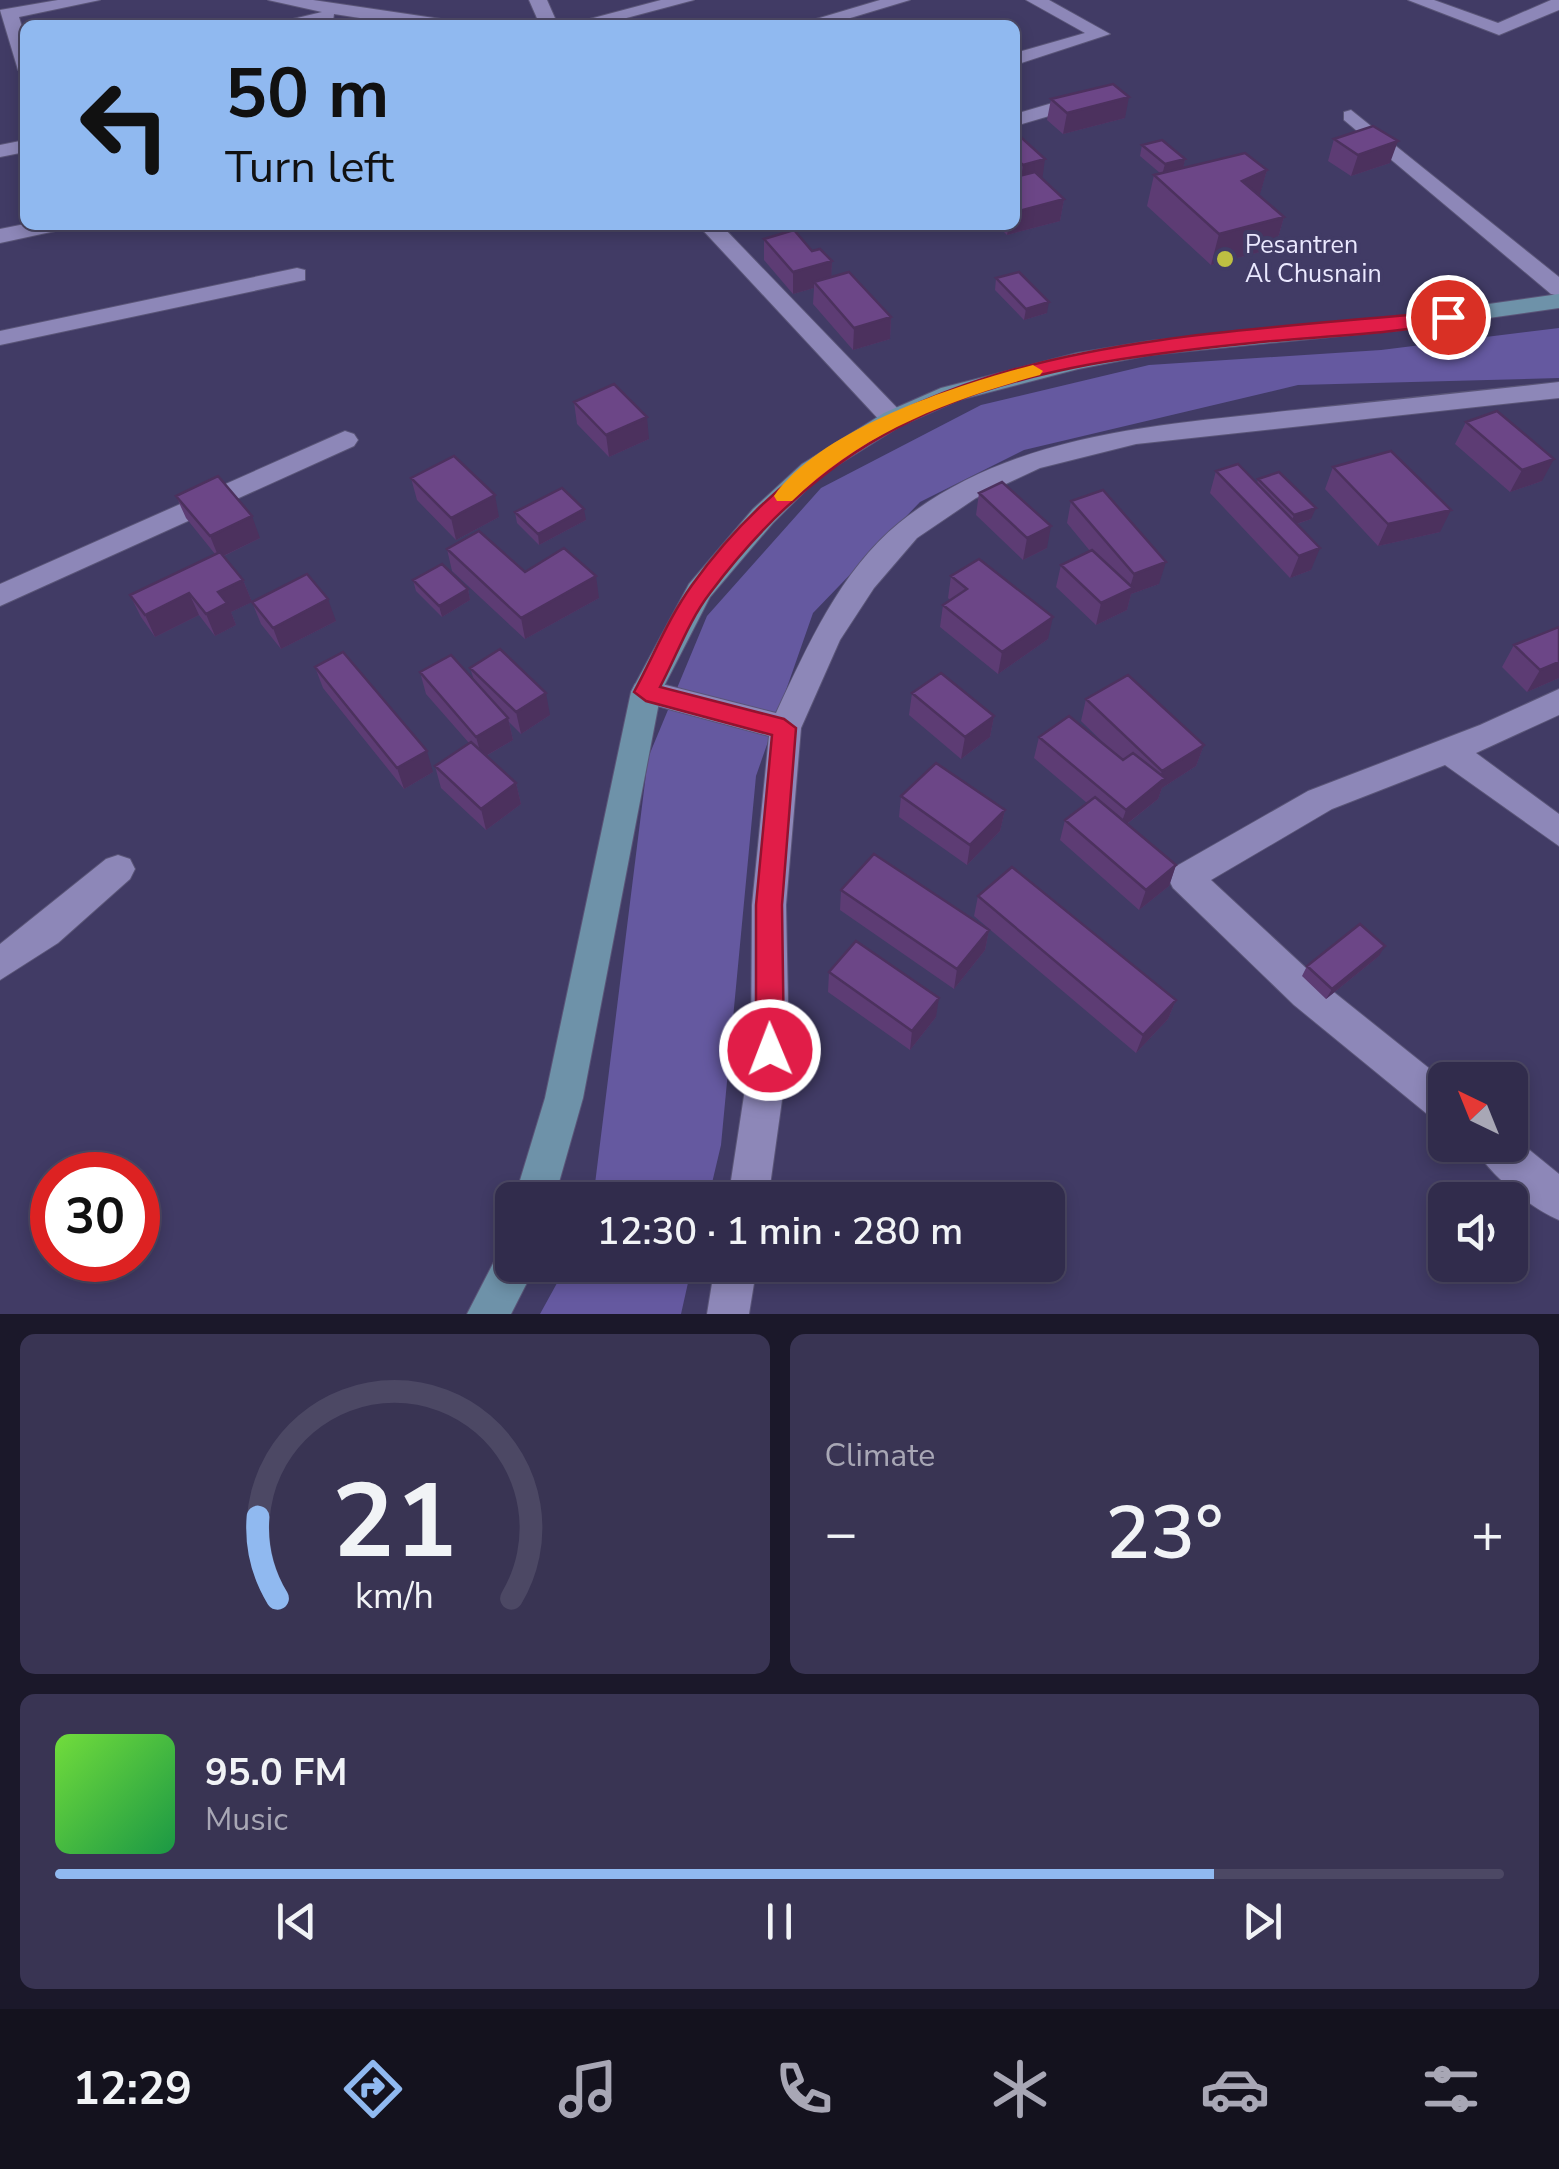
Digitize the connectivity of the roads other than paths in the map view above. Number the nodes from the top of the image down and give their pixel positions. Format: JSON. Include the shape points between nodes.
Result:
{"nodes":[{"id":1,"x":91,"y":0,"type":"edge"},
{"id":2,"x":277,"y":0,"type":"edge"},
{"id":3,"x":902,"y":0,"type":"edge"},
{"id":4,"x":1035,"y":0,"type":"edge"},
{"id":5,"x":1417,"y":0,"type":"edge"},
{"id":6,"x":675,"y":1,"type":"edge"},
{"id":7,"x":1559,"y":3,"type":"edge"},
{"id":8,"x":336,"y":4,"type":"edge"},
{"id":9,"x":355,"y":12,"type":"junction"},
{"id":10,"x":4,"y":14,"type":"edge"},
{"id":11,"x":307,"y":20,"type":"edge"},
{"id":12,"x":409,"y":20,"type":"edge"},
{"id":13,"x":597,"y":20,"type":"edge"},
{"id":14,"x":824,"y":20,"type":"edge"},
{"id":15,"x":1092,"y":28,"type":"junction"},
{"id":16,"x":1020,"y":48,"type":"edge"},
{"id":17,"x":20,"y":54,"type":"edge"},
{"id":18,"x":1020,"y":58,"type":"edge"},
{"id":19,"x":1066,"y":105,"type":"edge"},
{"id":20,"x":1351,"y":116,"type":"dead end"},
{"id":21,"x":1020,"y":119,"type":"edge"},
{"id":22,"x":28,"y":230,"type":"edge"},
{"id":23,"x":714,"y":230,"type":"edge"},
{"id":24,"x":0,"y":236,"type":"edge"},
{"id":25,"x":297,"y":275,"type":"dead end"},
{"id":26,"x":1559,"y":289,"type":"edge"},
{"id":27,"x":1559,"y":302,"type":"edge"},
{"id":28,"x":0,"y":338,"type":"edge"},
{"id":29,"x":1559,"y":390,"type":"edge"},
{"id":30,"x":893,"y":419,"type":"junction"},
{"id":31,"x":345,"y":440,"type":"dead end"},
{"id":32,"x":0,"y":596,"type":"edge"},
{"id":33,"x":656,"y":695,"type":"junction"},
{"id":34,"x":1559,"y":701,"type":"edge"},
{"id":35,"x":781,"y":728,"type":"junction"},
{"id":36,"x":1447,"y":749,"type":"junction"},
{"id":37,"x":1559,"y":832,"type":"edge"},
{"id":38,"x":118,"y":869,"type":"dead end"},
{"id":39,"x":0,"y":964,"type":"edge"},
{"id":40,"x":1428,"y":1090,"type":"edge"},
{"id":41,"x":1513,"y":1162,"type":"edge"},
{"id":42,"x":539,"y":1182,"type":"edge"},
{"id":43,"x":751,"y":1182,"type":"edge"},
{"id":44,"x":1559,"y":1200,"type":"edge"},
{"id":45,"x":506,"y":1282,"type":"edge"},
{"id":46,"x":733,"y":1282,"type":"edge"},
{"id":47,"x":488,"y":1314,"type":"edge"},
{"id":48,"x":728,"y":1314,"type":"edge"}],
"edges":[{"from":1,"to":10,"type":"street"},
{"from":2,"to":8,"type":"street"},
{"from":3,"to":14,"type":"street"},
{"from":4,"to":15,"type":"street"},
{"from":5,"to":7,"type":"street","via":[[1499,30]]},
{"from":6,"to":13,"type":"street"},
{"from":8,"to":9,"type":"street"},
{"from":9,"to":11,"type":"street"},
{"from":9,"to":12,"type":"street"},
{"from":10,"to":17,"type":"street"},
{"from":15,"to":16,"type":"street"},
{"from":15,"to":18,"type":"street","via":[[1100,35]]},
{"from":19,"to":21,"type":"street"},
{"from":20,"to":26,"type":"street"},
{"from":22,"to":24,"type":"street"},
{"from":23,"to":30,"type":"street"},
{"from":25,"to":28,"type":"street"},
{"from":27,"to":30,"type":"main road","via":[[1150,348],[1016,375]]},
{"from":29,"to":35,"type":"street","via":[[1136,436],[1032,461],[966,492],[907,532],[827,636]]},
{"from":30,"to":33,"type":"main road","via":[[811,470],[699,591]]},
{"from":31,"to":32,"type":"street"},
{"from":33,"to":35,"type":"street"},
{"from":33,"to":42,"type":"main road"},
{"from":34,"to":36,"type":"street"},
{"from":35,"to":43,"type":"street","via":[[769,905],[770,1050]]},
{"from":36,"to":37,"type":"street"},
{"from":36,"to":40,"type":"street","via":[[1320,800],[1185,878],[1307,993]]},
{"from":38,"to":39,"type":"street"},
{"from":41,"to":44,"type":"street"},
{"from":45,"to":47,"type":"main road"},
{"from":46,"to":48,"type":"street"}]}
